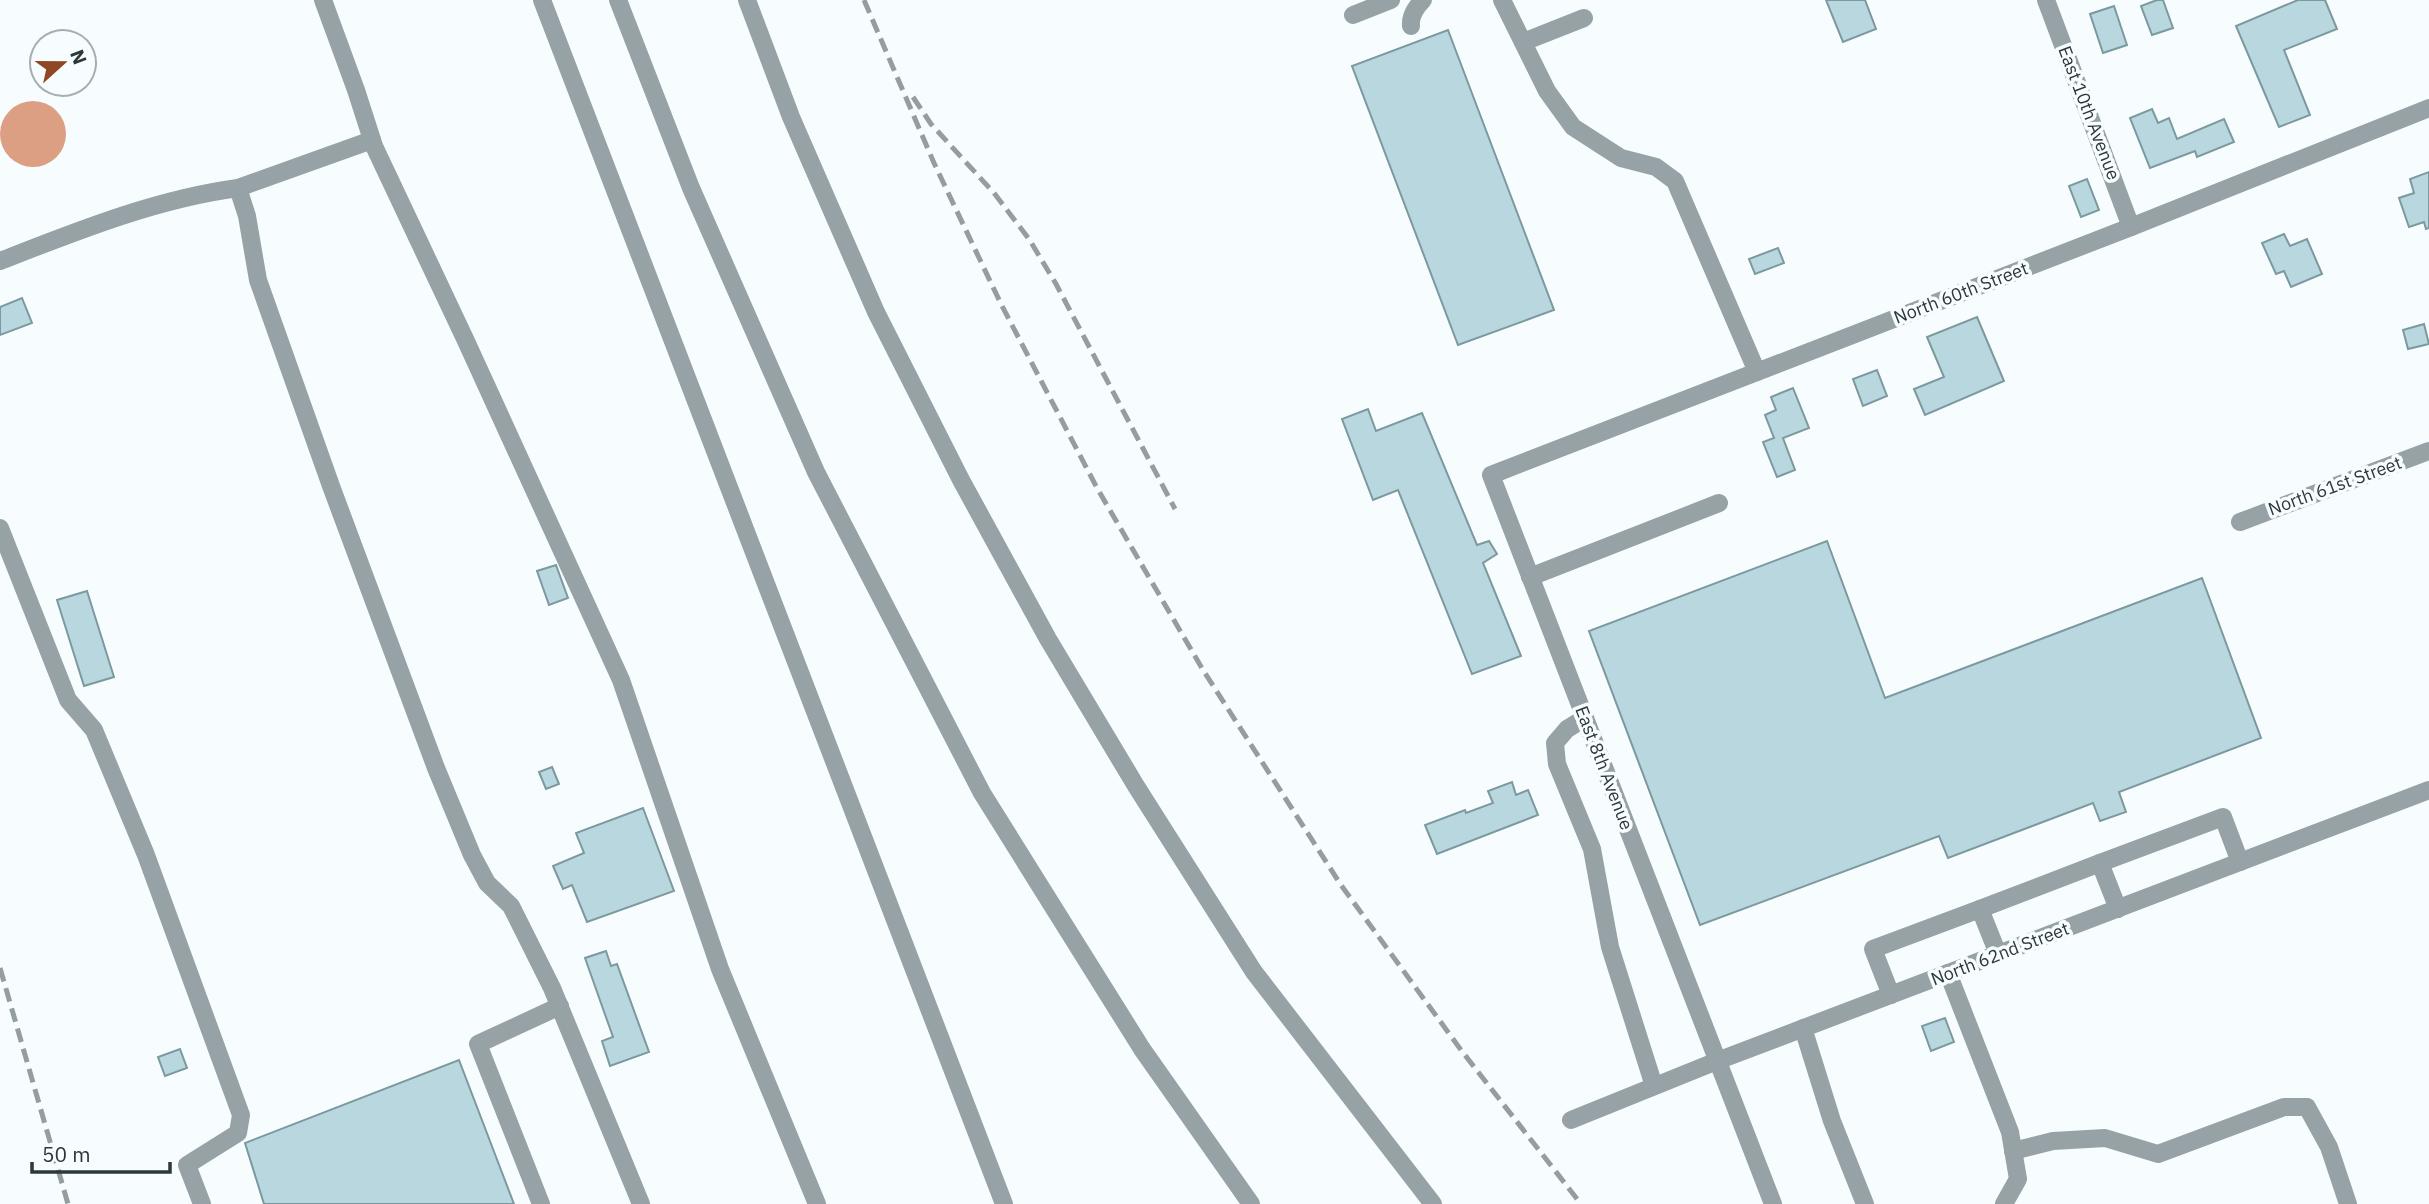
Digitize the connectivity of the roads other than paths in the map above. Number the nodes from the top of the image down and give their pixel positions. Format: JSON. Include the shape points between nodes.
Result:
{"nodes":[{"id":1,"x":323,"y":0,"type":"edge"},
{"id":2,"x":542,"y":0,"type":"edge"},
{"id":3,"x":618,"y":0,"type":"edge"},
{"id":4,"x":747,"y":0,"type":"edge"},
{"id":5,"x":1391,"y":0,"type":"edge"},
{"id":6,"x":1423,"y":0,"type":"edge"},
{"id":7,"x":1503,"y":0,"type":"edge"},
{"id":8,"x":2046,"y":0,"type":"edge"},
{"id":9,"x":1353,"y":15,"type":"dead end"},
{"id":10,"x":1584,"y":18,"type":"dead end"},
{"id":11,"x":1411,"y":26,"type":"dead end"},
{"id":12,"x":1523,"y":42,"type":"junction"},
{"id":13,"x":2429,"y":108,"type":"edge"},
{"id":14,"x":372,"y":140,"type":"junction"},
{"id":15,"x":238,"y":188,"type":"junction"},
{"id":16,"x":2131,"y":227,"type":"junction"},
{"id":17,"x":0,"y":261,"type":"edge"},
{"id":18,"x":1757,"y":372,"type":"junction"},
{"id":19,"x":2429,"y":451,"type":"edge"},
{"id":20,"x":1491,"y":475,"type":"joint"},
{"id":21,"x":1719,"y":503,"type":"dead end"},
{"id":22,"x":2240,"y":522,"type":"dead end"},
{"id":23,"x":0,"y":528,"type":"edge"},
{"id":24,"x":1530,"y":576,"type":"junction"},
{"id":25,"x":1585,"y":718,"type":"junction"},
{"id":26,"x":2429,"y":790,"type":"edge"},
{"id":27,"x":2240,"y":862,"type":"junction"},
{"id":28,"x":2100,"y":863,"type":"junction"},
{"id":29,"x":1980,"y":909,"type":"junction"},
{"id":30,"x":2118,"y":909,"type":"junction"},
{"id":31,"x":1998,"y":954,"type":"junction"},
{"id":32,"x":1948,"y":973,"type":"junction"},
{"id":33,"x":1891,"y":995,"type":"junction"},
{"id":34,"x":560,"y":1006,"type":"junction"},
{"id":35,"x":1803,"y":1028,"type":"junction"},
{"id":36,"x":1717,"y":1061,"type":"junction"},
{"id":37,"x":1654,"y":1086,"type":"junction"},
{"id":38,"x":1571,"y":1120,"type":"dead end"},
{"id":39,"x":2013,"y":1151,"type":"junction"},
{"id":40,"x":202,"y":1204,"type":"edge"},
{"id":41,"x":541,"y":1204,"type":"edge"},
{"id":42,"x":641,"y":1204,"type":"edge"},
{"id":43,"x":817,"y":1204,"type":"edge"},
{"id":44,"x":1004,"y":1204,"type":"edge"},
{"id":45,"x":1251,"y":1204,"type":"edge"},
{"id":46,"x":1433,"y":1204,"type":"edge"},
{"id":47,"x":1773,"y":1204,"type":"edge"},
{"id":48,"x":1865,"y":1204,"type":"edge"},
{"id":49,"x":2004,"y":1204,"type":"edge"},
{"id":50,"x":2348,"y":1204,"type":"edge"}],
"edges":[{"from":1,"to":14,"type":"street"},
{"from":2,"to":44,"type":"street"},
{"from":3,"to":45,"type":"street","via":[[691,188],[816,472],[982,793],[1142,1049]]},
{"from":4,"to":46,"type":"street","via":[[791,117],[876,313],[1048,639],[1254,972]]},
{"from":5,"to":9,"type":"street"},
{"from":6,"to":11,"type":"street"},
{"from":7,"to":12,"type":"street"},
{"from":8,"to":16,"type":"street","name":"East 10th Avenue"},
{"from":10,"to":12,"type":"street"},
{"from":12,"to":18,"type":"street","via":[[1547,91],[1573,127],[1620,158],[1656,167],[1675,181]]},
{"from":13,"to":16,"type":"street","name":"North 60th Street"},
{"from":14,"to":15,"type":"street"},
{"from":14,"to":43,"type":"street","via":[[621,680],[720,969]]},
{"from":15,"to":17,"type":"street","via":[[95,225]]},
{"from":15,"to":34,"type":"street","via":[[262,293],[436,768],[472,855],[487,883],[511,906]]},
{"from":16,"to":18,"type":"street","name":"North 60th Street"},
{"from":18,"to":20,"type":"street","name":"North 60th Street"},
{"from":19,"to":22,"type":"street","name":"North 61st Street"},
{"from":20,"to":24,"type":"street","name":"East 8th Avenue"},
{"from":21,"to":24,"type":"street"},
{"from":23,"to":40,"type":"street","via":[[68,701],[94,730],[146,855],[241,1115],[238,1133],[187,1165]]},
{"from":24,"to":25,"type":"street","name":"East 8th Avenue"},
{"from":25,"to":36,"type":"street","name":"East 8th Avenue"},
{"from":25,"to":37,"type":"street","via":[[1555,743],[1557,764],[1592,849],[1610,947]]},
{"from":26,"to":27,"type":"street","name":"North 62nd Street"},
{"from":27,"to":28,"type":"street","via":[[2223,817]]},
{"from":27,"to":30,"type":"street","name":"North 62nd Street"},
{"from":28,"to":29,"type":"street"},
{"from":28,"to":30,"type":"street"},
{"from":29,"to":31,"type":"street"},
{"from":29,"to":33,"type":"street","via":[[1873,949]]},
{"from":30,"to":31,"type":"street","name":"North 62nd Street"},
{"from":31,"to":32,"type":"street","name":"North 62nd Street"},
{"from":32,"to":33,"type":"street","name":"North 62nd Street"},
{"from":32,"to":39,"type":"street","via":[[2010,1132]]},
{"from":33,"to":35,"type":"street","name":"North 62nd Street"},
{"from":34,"to":41,"type":"street","via":[[478,1044]]},
{"from":34,"to":42,"type":"street"},
{"from":35,"to":36,"type":"street","name":"North 62nd Street"},
{"from":35,"to":48,"type":"street","via":[[1832,1121]]},
{"from":36,"to":37,"type":"street","name":"North 62nd Street"},
{"from":36,"to":47,"type":"street","name":"East 8th Avenue"},
{"from":37,"to":38,"type":"street","name":"North 62nd Street"},
{"from":39,"to":49,"type":"street","via":[[2018,1179]]},
{"from":39,"to":50,"type":"street","via":[[2053,1141],[2105,1138],[2158,1154],[2284,1107],[2307,1107],[2329,1147]]}]}
